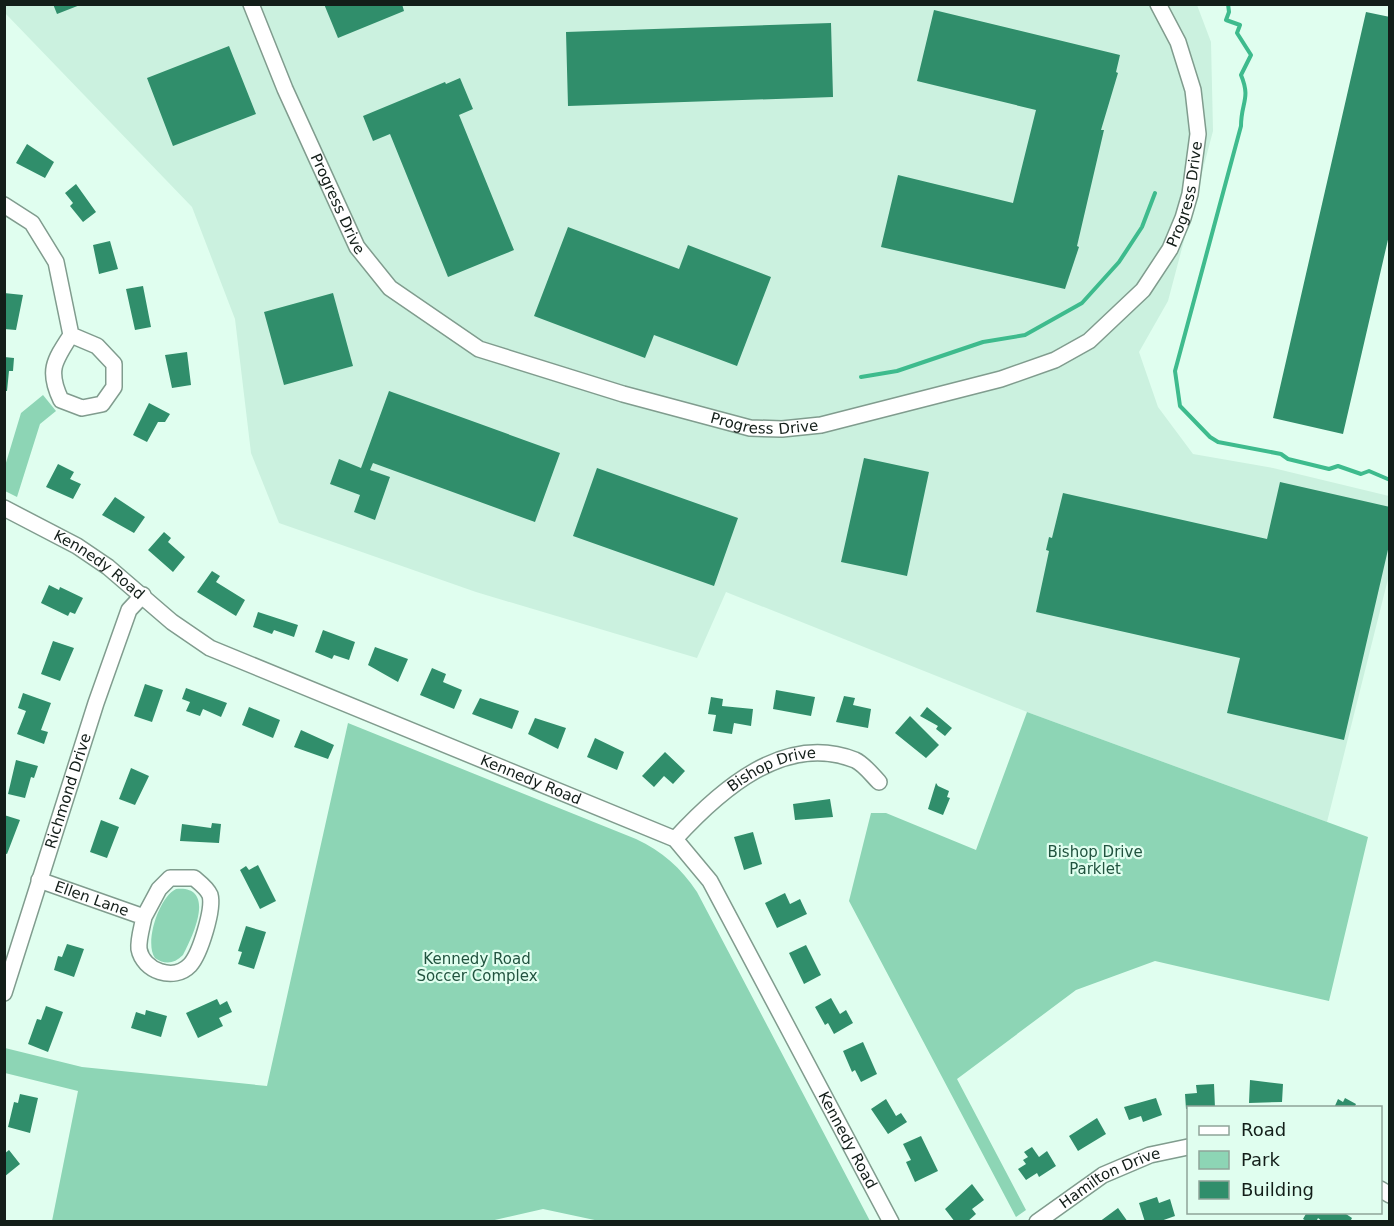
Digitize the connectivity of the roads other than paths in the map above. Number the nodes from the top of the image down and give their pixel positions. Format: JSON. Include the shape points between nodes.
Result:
{"nodes":[{"id":1,"x":251,"y":4,"type":"edge"},
{"id":2,"x":1158,"y":4,"type":"edge"},
{"id":3,"x":4,"y":205,"type":"edge"},
{"id":4,"x":71,"y":336,"type":"junction"},
{"id":5,"x":4,"y":508,"type":"edge"},
{"id":6,"x":143,"y":595,"type":"junction"},
{"id":7,"x":879,"y":782,"type":"dead end"},
{"id":8,"x":675,"y":839,"type":"junction"},
{"id":9,"x":39,"y":880,"type":"junction"},
{"id":10,"x":144,"y":917,"type":"junction"},
{"id":11,"x":4,"y":993,"type":"edge"},
{"id":12,"x":1187,"y":1147,"type":"edge"},
{"id":13,"x":891,"y":1221,"type":"edge"},
{"id":14,"x":1037,"y":1221,"type":"edge"}],
"edges":[{"from":1,"to":2,"type":"street","name":"Progress Drive","via":[[357,247],[390,288],[479,349],[739,425],[782,429],[821,425],[1001,379],[1055,360],[1089,341],[1143,290],[1170,249],[1183,218],[1198,135],[1193,90],[1178,42]]},
{"from":3,"to":4,"type":"street","via":[[32,223],[56,262]]},
{"from":4,"to":4,"type":"street","via":[[55,360],[52,382],[61,400],[82,408],[102,404],[114,387],[114,364],[97,346]]},
{"from":5,"to":6,"type":"street","name":"Kennedy Road","via":[[77,546]]},
{"from":6,"to":8,"type":"street","name":"Kennedy Road","via":[[172,622],[210,648]]},
{"from":6,"to":9,"type":"street","name":"Richmond Drive","via":[[129,610]]},
{"from":7,"to":8,"type":"street","name":"Bishop Drive","via":[[857,760],[828,754],[797,754],[764,765],[737,781]]},
{"from":8,"to":13,"type":"street","name":"Kennedy Road","via":[[710,881]]},
{"from":9,"to":10,"type":"street","name":"Ellen Lane"},
{"from":9,"to":11,"type":"street","name":"Richmond Drive"},
{"from":10,"to":10,"type":"street","name":"Ellen Lane","via":[[139,947],[142,959],[159,972],[179,973],[190,965],[202,941],[210,894],[194,878],[170,878],[159,889]]},
{"from":12,"to":14,"type":"street","name":"Hamilton Drive","via":[[1150,1155],[1102,1176]]}]}
